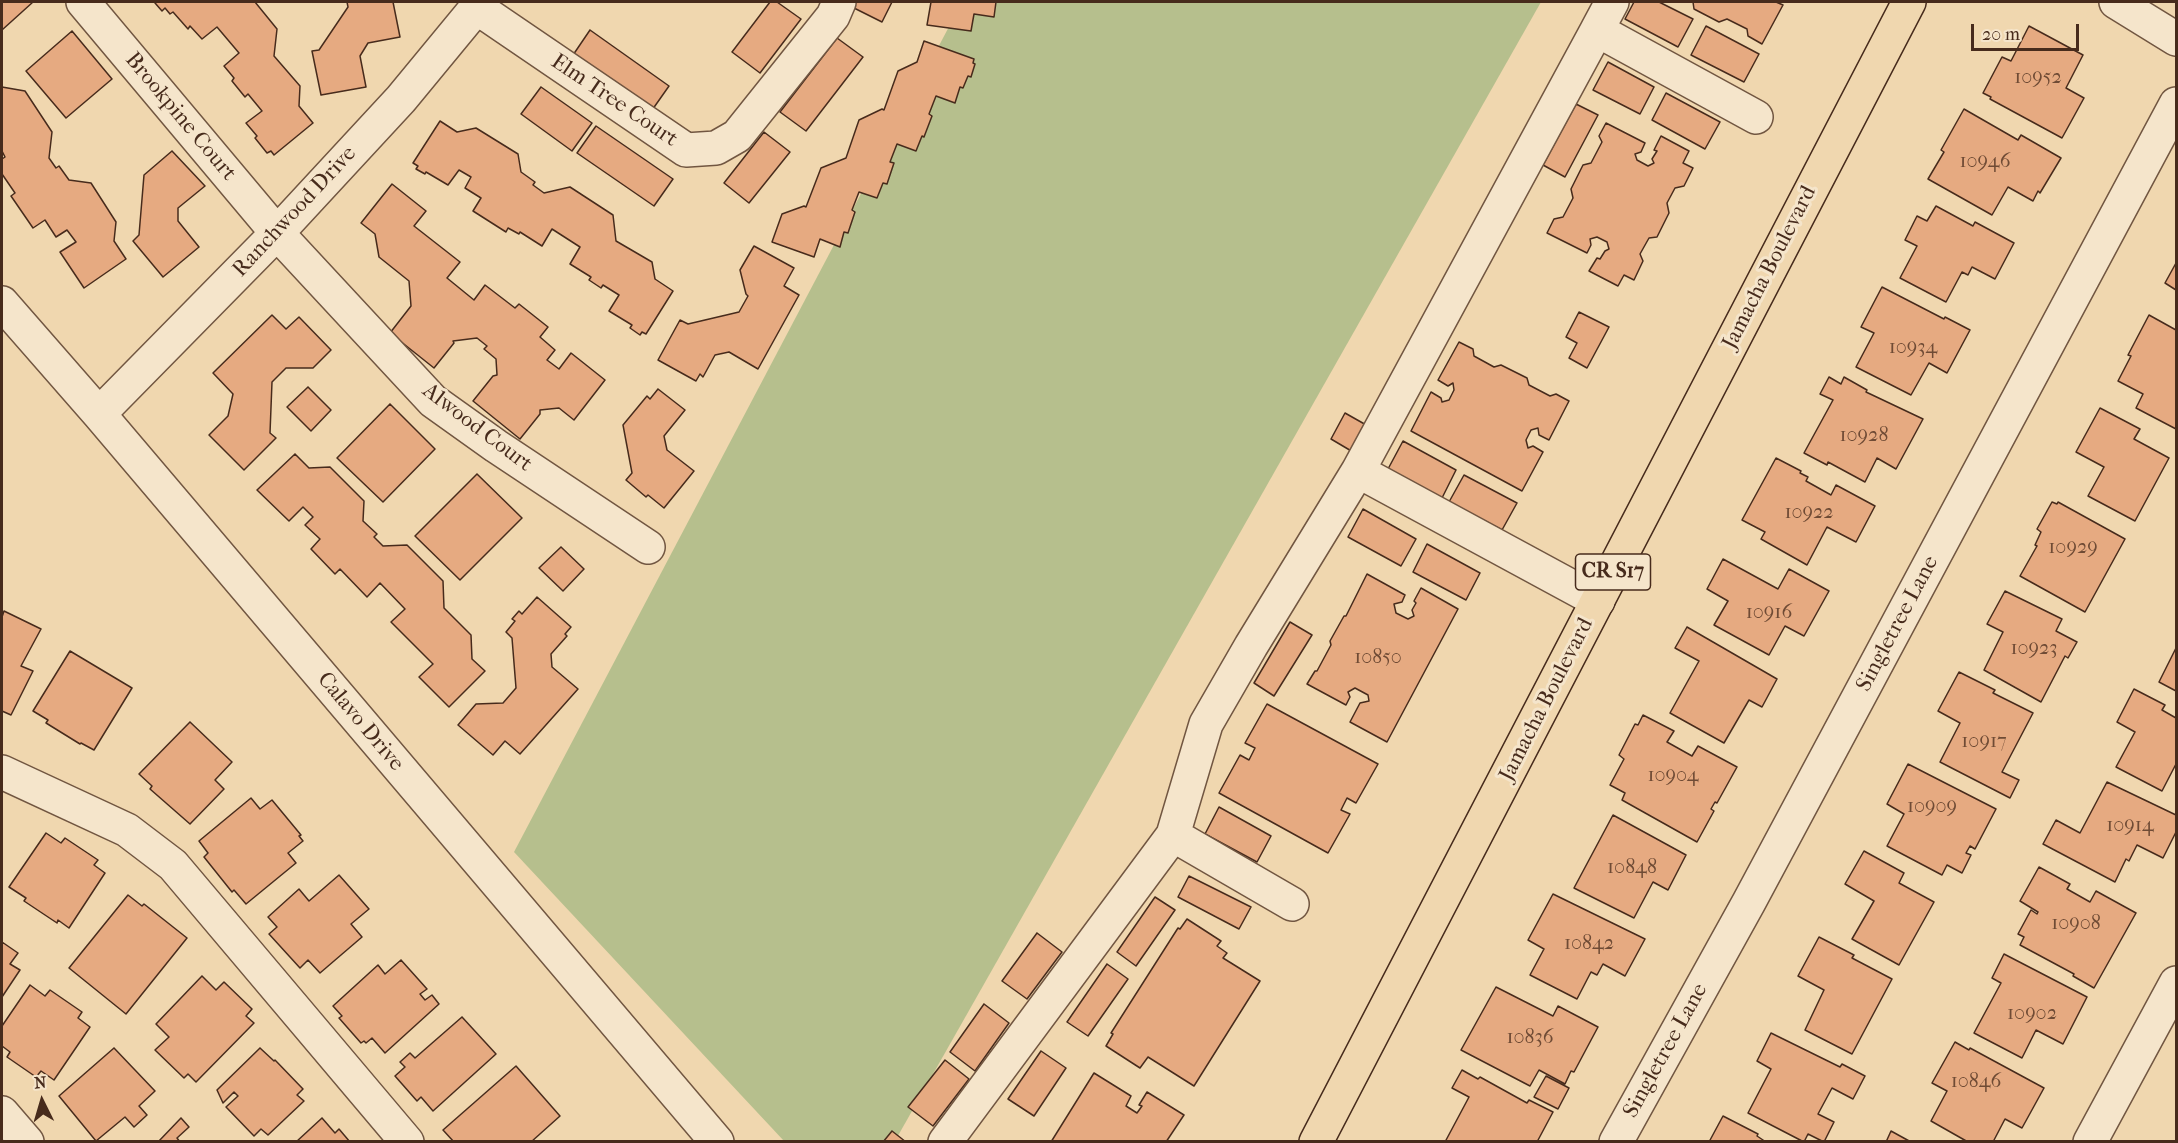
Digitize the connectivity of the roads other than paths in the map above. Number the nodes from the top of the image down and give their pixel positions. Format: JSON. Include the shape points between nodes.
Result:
{"nodes":[{"id":1,"x":83,"y":2,"type":"edge"},
{"id":2,"x":839,"y":2,"type":"edge"},
{"id":3,"x":1612,"y":2,"type":"edge"},
{"id":4,"x":1909,"y":2,"type":"edge"},
{"id":5,"x":2116,"y":2,"type":"edge"},
{"id":6,"x":479,"y":4,"type":"edge"},
{"id":7,"x":1597,"y":30,"type":"junction"},
{"id":8,"x":2176,"y":39,"type":"edge"},
{"id":9,"x":2176,"y":104,"type":"edge"},
{"id":10,"x":1756,"y":117,"type":"dead end"},
{"id":11,"x":277,"y":233,"type":"junction"},
{"id":12,"x":2,"y":303,"type":"edge"},
{"id":13,"x":99,"y":414,"type":"junction"},
{"id":14,"x":1358,"y":471,"type":"junction"},
{"id":15,"x":648,"y":547,"type":"dead end"},
{"id":16,"x":1598,"y":601,"type":"junction"},
{"id":17,"x":2,"y":772,"type":"edge"},
{"id":18,"x":1173,"y":835,"type":"junction"},
{"id":19,"x":1292,"y":904,"type":"dead end"},
{"id":20,"x":2176,"y":983,"type":"edge"},
{"id":21,"x":2,"y":1113,"type":"edge"},
{"id":22,"x":27,"y":1142,"type":"edge"},
{"id":23,"x":407,"y":1142,"type":"edge"},
{"id":24,"x":717,"y":1142,"type":"edge"},
{"id":25,"x":945,"y":1142,"type":"edge"},
{"id":26,"x":1316,"y":1142,"type":"edge"},
{"id":27,"x":1616,"y":1142,"type":"edge"},
{"id":28,"x":2090,"y":1142,"type":"edge"}],
"edges":[{"from":1,"to":11,"type":"street","name":"Brookpine Court"},
{"from":2,"to":6,"type":"street","name":"Elm Tree Court","via":[[833,16],[737,136],[716,148],[686,150]]},
{"from":3,"to":7,"type":"street"},
{"from":4,"to":16,"type":"main road","name":"Jamacha Boulevard","number":"CR S17"},
{"from":5,"to":8,"type":"street"},
{"from":6,"to":11,"type":"street","name":"Ranchwood Drive","via":[[401,99]]},
{"from":7,"to":10,"type":"street"},
{"from":7,"to":14,"type":"street"},
{"from":9,"to":27,"type":"street","name":"Singletree Lane","via":[[1749,902]]},
{"from":11,"to":13,"type":"street","name":"Ranchwood Drive"},
{"from":11,"to":15,"type":"street","name":"Alwood Court","via":[[433,401]]},
{"from":12,"to":13,"type":"street","name":"Calavo Drive"},
{"from":13,"to":24,"type":"street","name":"Calavo Drive"},
{"from":14,"to":16,"type":"street"},
{"from":14,"to":18,"type":"street","via":[[1206,724]]},
{"from":16,"to":26,"type":"main road","name":"Jamacha Boulevard","number":"CR S17"},
{"from":17,"to":23,"type":"street","via":[[127,830],[172,865]]},
{"from":18,"to":19,"type":"street"},
{"from":18,"to":25,"type":"street"},
{"from":20,"to":28,"type":"street"},
{"from":21,"to":22,"type":"street"}]}
